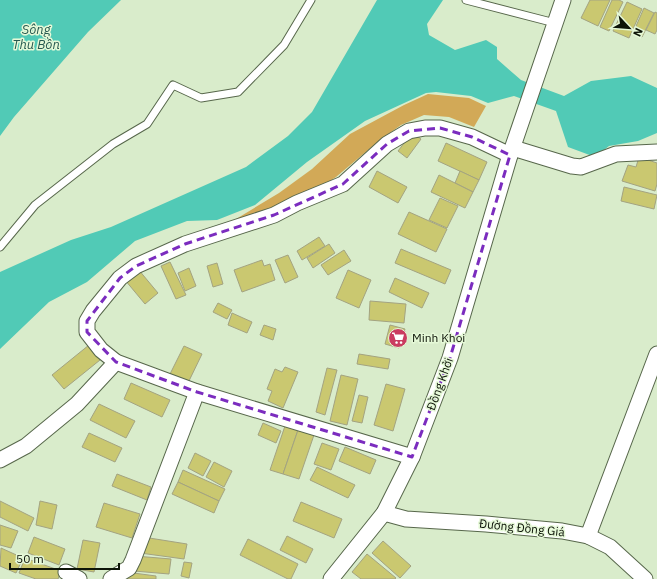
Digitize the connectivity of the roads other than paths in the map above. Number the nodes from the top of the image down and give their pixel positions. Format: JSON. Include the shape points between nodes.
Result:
{"nodes":[{"id":1,"x":311,"y":0,"type":"edge"},
{"id":2,"x":466,"y":0,"type":"edge"},
{"id":3,"x":563,"y":0,"type":"edge"},
{"id":4,"x":556,"y":24,"type":"junction"},
{"id":5,"x":512,"y":152,"type":"junction"},
{"id":6,"x":657,"y":152,"type":"edge"},
{"id":7,"x":0,"y":247,"type":"edge"},
{"id":8,"x":657,"y":354,"type":"edge"},
{"id":9,"x":116,"y":362,"type":"junction"},
{"id":10,"x":197,"y":392,"type":"junction"},
{"id":11,"x":412,"y":457,"type":"junction"},
{"id":12,"x":0,"y":460,"type":"edge"},
{"id":13,"x":384,"y":513,"type":"junction"},
{"id":14,"x":588,"y":536,"type":"junction"},
{"id":15,"x":66,"y":572,"type":"dead end"},
{"id":16,"x":80,"y":579,"type":"edge"},
{"id":17,"x":111,"y":579,"type":"edge"},
{"id":18,"x":331,"y":579,"type":"edge"},
{"id":19,"x":645,"y":579,"type":"edge"}],
"edges":[{"from":1,"to":7,"type":"lane","via":[[284,45],[238,92],[201,98],[173,85],[147,124],[113,144],[35,205]]},
{"from":2,"to":4,"type":"lane"},
{"from":3,"to":4,"type":"street","name":"Đồng Khởi"},
{"from":4,"to":5,"type":"street","name":"Đồng Khởi"},
{"from":5,"to":6,"type":"street","via":[[581,167],[616,154]]},
{"from":5,"to":9,"type":"street","via":[[440,128],[409,132],[387,144],[343,184],[274,215],[185,244],[136,266],[120,278],[87,321],[87,332],[101,350]]},
{"from":5,"to":11,"type":"street","name":"Đồng Khởi","via":[[450,358]]},
{"from":8,"to":14,"type":"street"},
{"from":9,"to":10,"type":"street"},
{"from":9,"to":12,"type":"street","via":[[77,404],[26,446]]},
{"from":10,"to":11,"type":"street"},
{"from":10,"to":17,"type":"street","via":[[133,560],[129,568]]},
{"from":11,"to":13,"type":"street","name":"Đồng Khởi"},
{"from":13,"to":14,"type":"street","name":"Đường Đồng Giá","via":[[406,519],[562,531]]},
{"from":13,"to":18,"type":"street","name":"Đồng Khởi"},
{"from":14,"to":19,"type":"street","name":"Đường Đồng Giá","via":[[610,547]]},
{"from":15,"to":16,"type":"street"}]}
